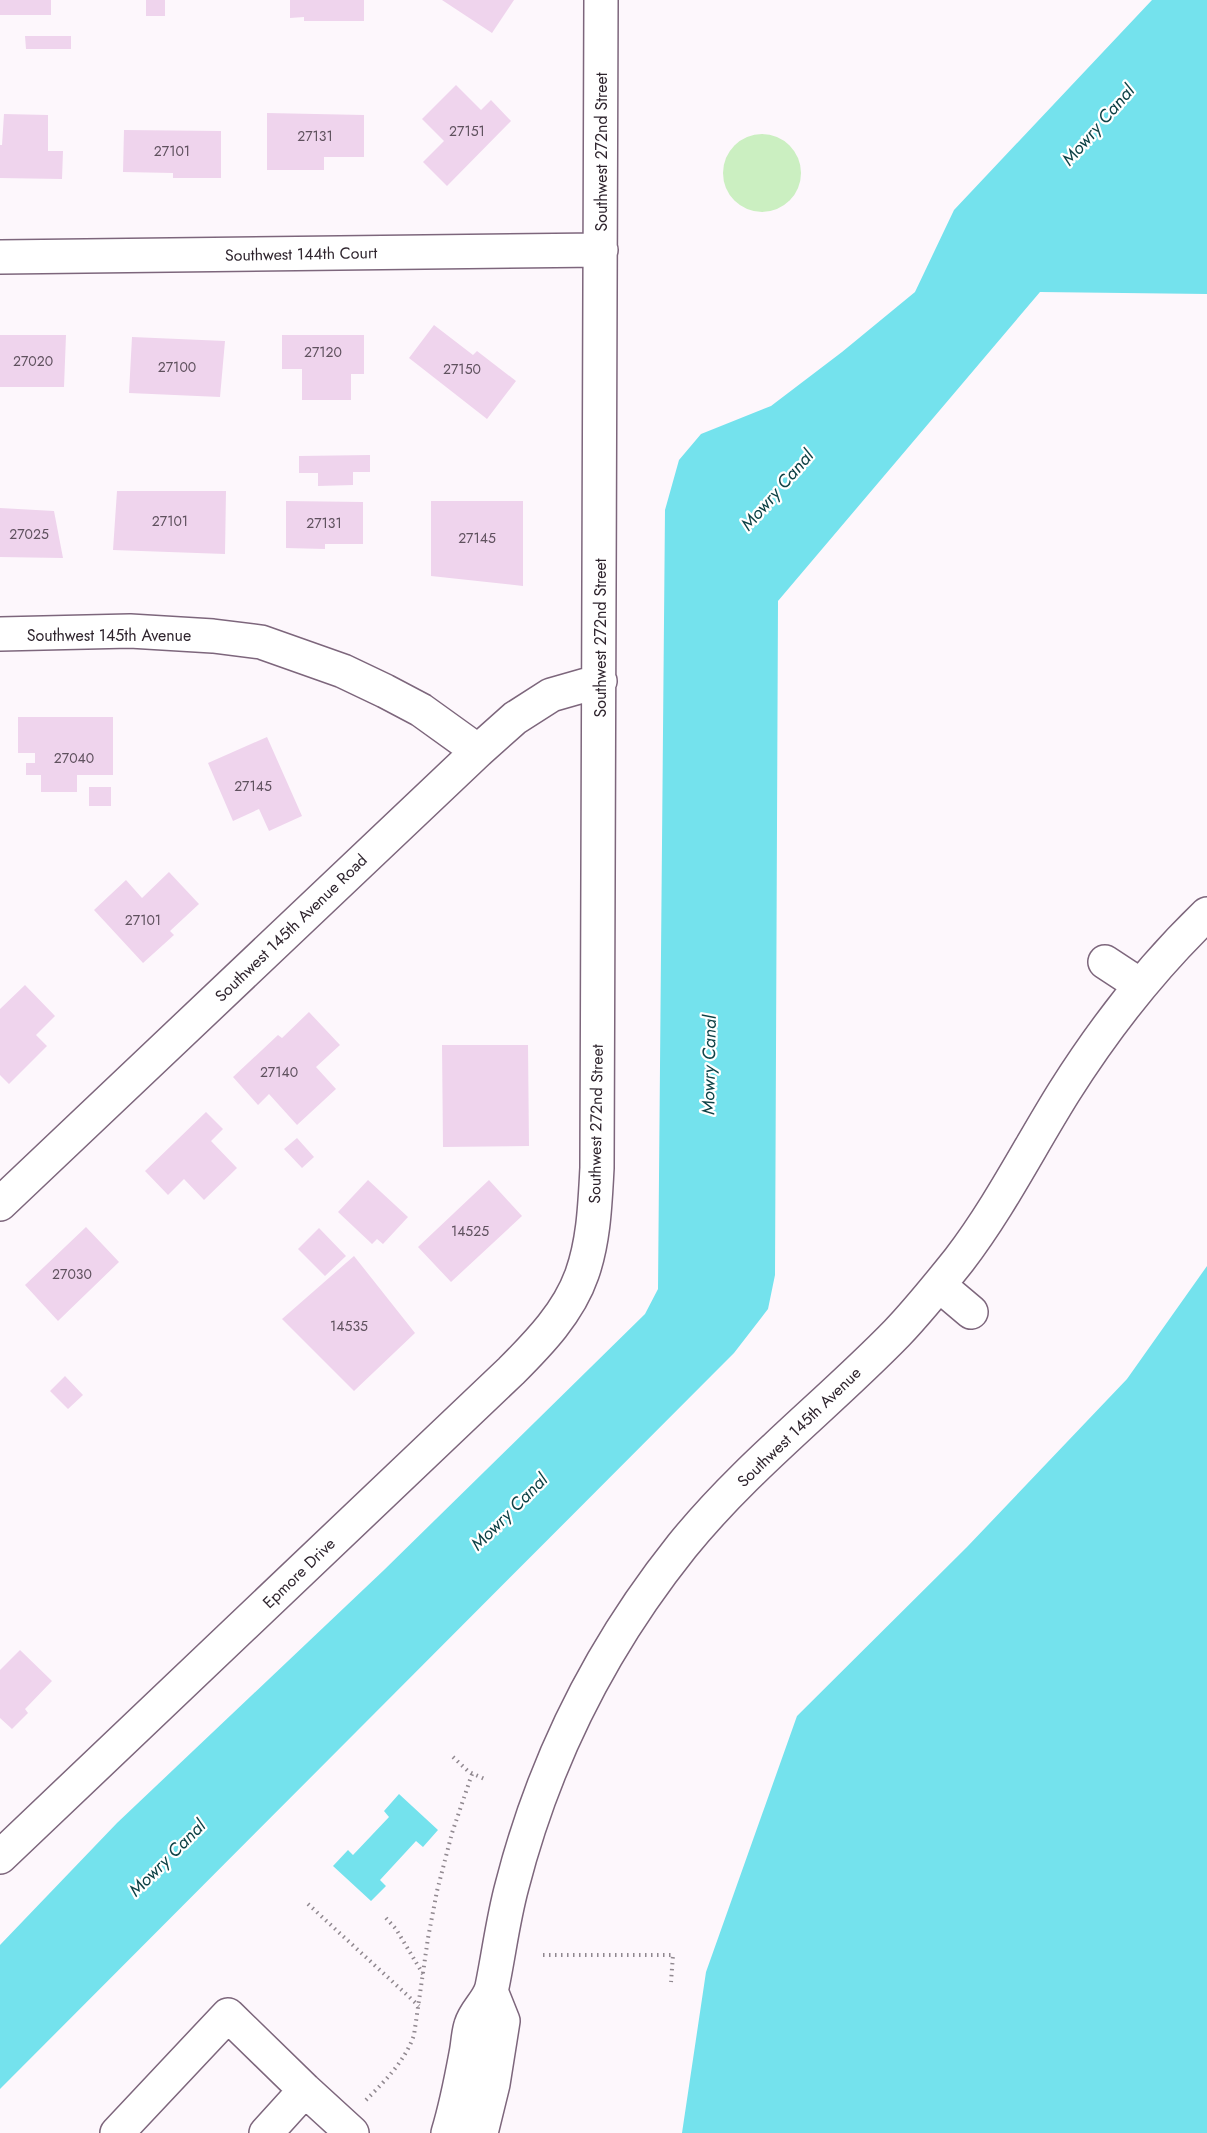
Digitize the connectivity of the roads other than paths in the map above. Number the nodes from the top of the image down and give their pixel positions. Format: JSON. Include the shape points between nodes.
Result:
{"nodes":[{"id":1,"x":601,"y":0,"type":"edge"},
{"id":2,"x":601,"y":250,"type":"junction"},
{"id":3,"x":0,"y":257,"type":"edge"},
{"id":4,"x":0,"y":634,"type":"edge"},
{"id":5,"x":600,"y":681,"type":"junction"},
{"id":6,"x":478,"y":750,"type":"junction"},
{"id":7,"x":1207,"y":914,"type":"edge"},
{"id":8,"x":1105,"y":962,"type":"dead end"},
{"id":9,"x":1140,"y":985,"type":"junction"},
{"id":10,"x":0,"y":1204,"type":"edge"},
{"id":11,"x":582,"y":1274,"type":"joint"},
{"id":12,"x":939,"y":1285,"type":"junction"},
{"id":13,"x":972,"y":1312,"type":"dead end"},
{"id":14,"x":0,"y":1857,"type":"edge"},
{"id":15,"x":491,"y":1991,"type":"junction"},
{"id":16,"x":306,"y":2090,"type":"junction"},
{"id":17,"x":357,"y":2119,"type":"edge"},
{"id":18,"x":117,"y":2133,"type":"edge"},
{"id":19,"x":266,"y":2133,"type":"edge"},
{"id":20,"x":448,"y":2133,"type":"edge"},
{"id":21,"x":481,"y":2133,"type":"edge"}],
"edges":[{"from":1,"to":2,"type":"street","name":"Southwest 272nd Street"},
{"from":2,"to":3,"type":"street","name":"Southwest 144th Court"},
{"from":2,"to":5,"type":"street","name":"Southwest 272nd Street"},
{"from":4,"to":6,"type":"street","name":"Southwest 145th Avenue","via":[[130,631],[261,642],[343,670],[421,710]]},
{"from":5,"to":6,"type":"street","name":"Southwest 145th Avenue Road","via":[[551,695]]},
{"from":5,"to":11,"type":"street","name":"Southwest 272nd Street","via":[[597,1168],[591,1242]]},
{"from":6,"to":10,"type":"street","name":"Southwest 145th Avenue Road"},
{"from":7,"to":9,"type":"street","name":"Southwest 145th Avenue"},
{"from":8,"to":9,"type":"street"},
{"from":9,"to":12,"type":"street","name":"Southwest 145th Avenue","via":[[1077,1072],[980,1230]]},
{"from":11,"to":14,"type":"street","name":"Epmore Drive","via":[[555,1322],[511,1371]]},
{"from":12,"to":13,"type":"street"},
{"from":12,"to":15,"type":"street","name":"Southwest 145th Avenue","via":[[896,1334],[702,1523],[620,1632],[575,1714],[539,1797],[510,1889]]},
{"from":15,"to":20,"type":"street","name":"Southwest 145th Avenue","via":[[471,2022]]},
{"from":15,"to":21,"type":"street","via":[[503,2021]]},
{"from":16,"to":17,"type":"street"},
{"from":16,"to":18,"type":"street","via":[[228,2014]]},
{"from":16,"to":19,"type":"street"}]}
